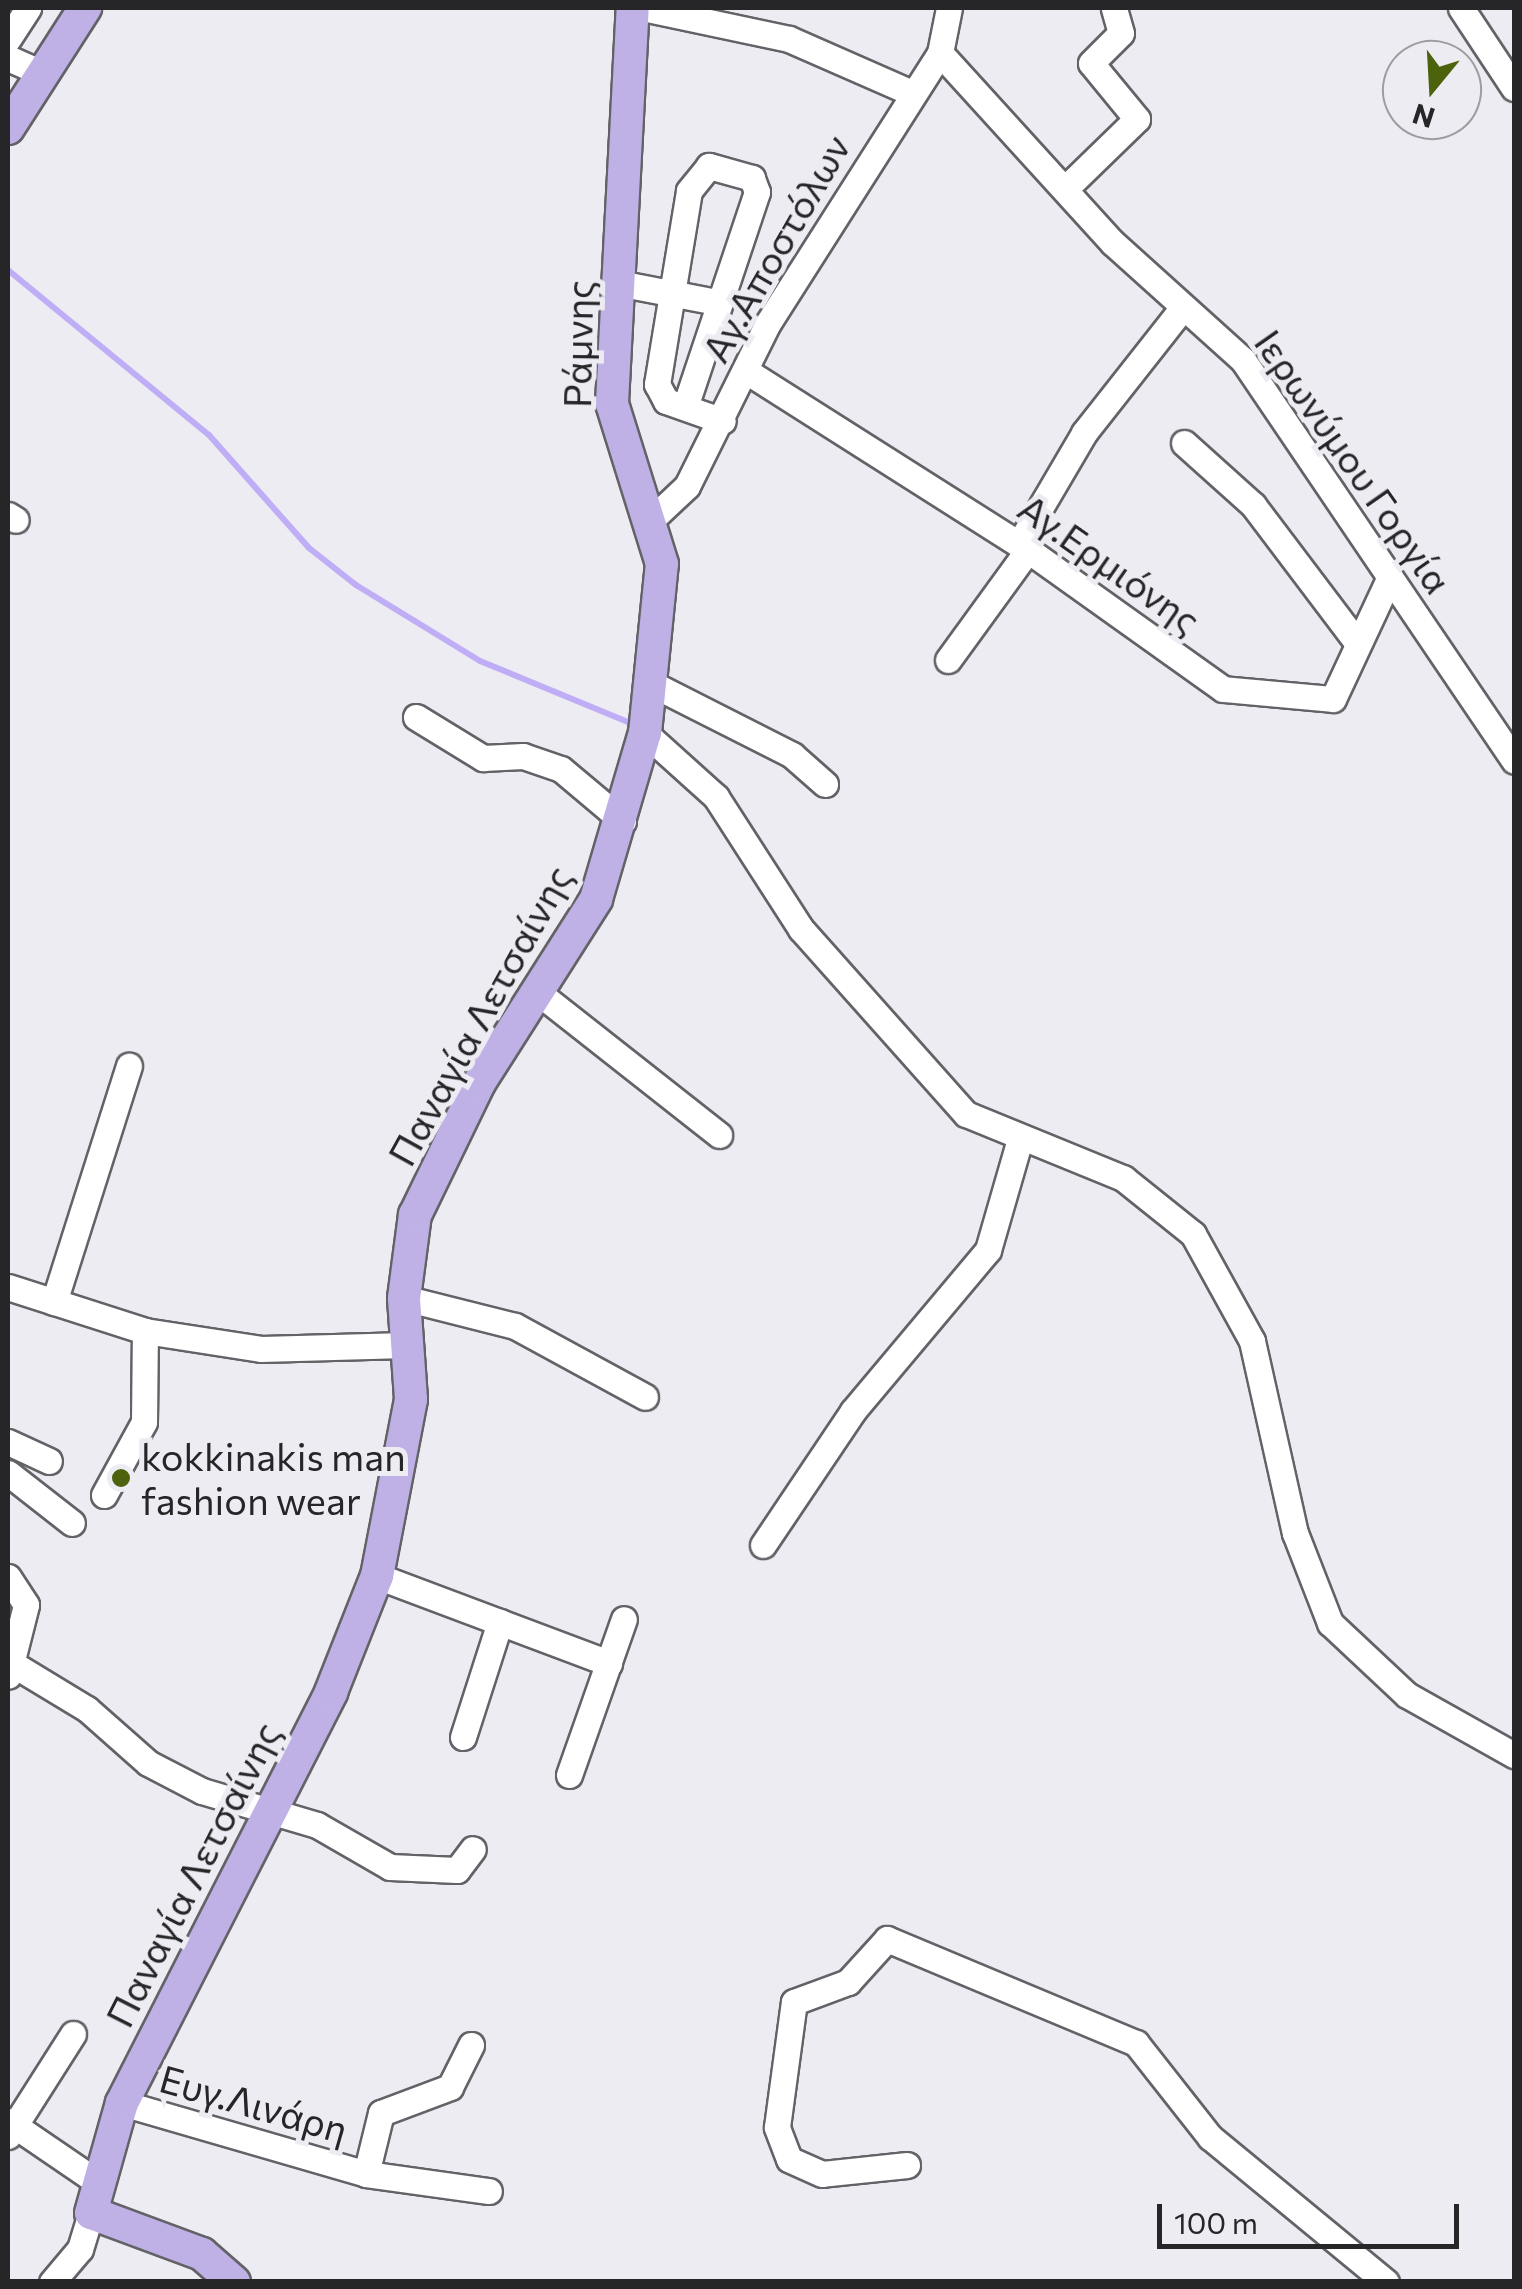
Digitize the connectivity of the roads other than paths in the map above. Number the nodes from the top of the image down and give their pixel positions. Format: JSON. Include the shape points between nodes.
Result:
{"nodes":[{"id":1,"x":28,"y":8,"type":"edge"},
{"id":2,"x":85,"y":8,"type":"edge"},
{"id":3,"x":632,"y":8,"type":"edge"},
{"id":4,"x":643,"y":8,"type":"edge"},
{"id":5,"x":949,"y":8,"type":"edge"},
{"id":6,"x":1114,"y":8,"type":"edge"},
{"id":7,"x":1461,"y":8,"type":"edge"},
{"id":8,"x":8,"y":38,"type":"edge"},
{"id":9,"x":940,"y":53,"type":"junction"},
{"id":10,"x":8,"y":58,"type":"edge"},
{"id":11,"x":41,"y":74,"type":"junction"},
{"id":12,"x":1514,"y":88,"type":"edge"},
{"id":13,"x":912,"y":93,"type":"junction"},
{"id":14,"x":8,"y":128,"type":"edge"},
{"id":15,"x":1066,"y":188,"type":"junction"},
{"id":16,"x":618,"y":283,"type":"junction"},
{"id":17,"x":675,"y":292,"type":"junction"},
{"id":18,"x":716,"y":302,"type":"junction"},
{"id":19,"x":1183,"y":307,"type":"junction"},
{"id":20,"x":746,"y":371,"type":"junction"},
{"id":21,"x":685,"y":407,"type":"junction"},
{"id":22,"x":723,"y":420,"type":"junction"},
{"id":23,"x":1184,"y":443,"type":"dead end"},
{"id":24,"x":652,"y":519,"type":"junction"},
{"id":25,"x":1024,"y":547,"type":"junction"},
{"id":26,"x":1388,"y":579,"type":"junction"},
{"id":27,"x":1355,"y":640,"type":"junction"},
{"id":28,"x":948,"y":660,"type":"dead end"},
{"id":29,"x":656,"y":686,"type":"junction"},
{"id":30,"x":416,"y":717,"type":"dead end"},
{"id":31,"x":645,"y":732,"type":"junction"},
{"id":32,"x":1514,"y":760,"type":"edge"},
{"id":33,"x":825,"y":784,"type":"dead end"},
{"id":34,"x":623,"y":821,"type":"junction"},
{"id":35,"x":540,"y":994,"type":"junction"},
{"id":36,"x":129,"y":1066,"type":"dead end"},
{"id":37,"x":719,"y":1135,"type":"dead end"},
{"id":38,"x":1020,"y":1139,"type":"junction"},
{"id":39,"x":8,"y":1286,"type":"edge"},
{"id":40,"x":404,"y":1298,"type":"junction"},
{"id":41,"x":54,"y":1302,"type":"junction"},
{"id":42,"x":145,"y":1331,"type":"junction"},
{"id":43,"x":406,"y":1345,"type":"junction"},
{"id":44,"x":645,"y":1397,"type":"dead end"},
{"id":45,"x":8,"y":1442,"type":"edge"},
{"id":46,"x":49,"y":1461,"type":"dead end"},
{"id":47,"x":8,"y":1473,"type":"edge"},
{"id":48,"x":104,"y":1495,"type":"dead end"},
{"id":49,"x":72,"y":1522,"type":"dead end"},
{"id":50,"x":763,"y":1546,"type":"dead end"},
{"id":51,"x":377,"y":1576,"type":"junction"},
{"id":52,"x":8,"y":1577,"type":"edge"},
{"id":53,"x":624,"y":1619,"type":"dead end"},
{"id":54,"x":500,"y":1622,"type":"junction"},
{"id":55,"x":609,"y":1663,"type":"junction"},
{"id":56,"x":9,"y":1669,"type":"edge"},
{"id":57,"x":463,"y":1737,"type":"dead end"},
{"id":58,"x":1514,"y":1756,"type":"edge"},
{"id":59,"x":568,"y":1775,"type":"dead end"},
{"id":60,"x":270,"y":1810,"type":"junction"},
{"id":61,"x":473,"y":1849,"type":"dead end"},
{"id":62,"x":73,"y":2034,"type":"dead end"},
{"id":63,"x":471,"y":2046,"type":"dead end"},
{"id":64,"x":122,"y":2103,"type":"junction"},
{"id":65,"x":10,"y":2128,"type":"edge"},
{"id":66,"x":907,"y":2165,"type":"dead end"},
{"id":67,"x":366,"y":2174,"type":"junction"},
{"id":68,"x":490,"y":2191,"type":"dead end"},
{"id":69,"x":95,"y":2198,"type":"junction"},
{"id":70,"x":80,"y":2249,"type":"junction"},
{"id":71,"x":52,"y":2282,"type":"edge"},
{"id":72,"x":73,"y":2282,"type":"edge"},
{"id":73,"x":234,"y":2282,"type":"edge"},
{"id":74,"x":1386,"y":2282,"type":"edge"}],
"edges":[{"from":1,"to":8,"type":"street"},
{"from":2,"to":11,"type":"main road"},
{"from":3,"to":16,"type":"main road","name":"Ράμνης"},
{"from":4,"to":13,"type":"street","via":[[789,39]]},
{"from":5,"to":9,"type":"street","name":"Αγ.Αποστόλων"},
{"from":6,"to":15,"type":"street","via":[[1121,32],[1092,62],[1137,119]]},
{"from":7,"to":12,"type":"street"},
{"from":9,"to":13,"type":"street","name":"Αγ.Αποστόλων"},
{"from":9,"to":15,"type":"street","name":"Ιερωνύμου Γοργία"},
{"from":10,"to":11,"type":"street"},
{"from":11,"to":14,"type":"main road"},
{"from":13,"to":20,"type":"street","name":"Αγ.Αποστόλων"},
{"from":15,"to":19,"type":"street","name":"Ιερωνύμου Γοργία"},
{"from":16,"to":17,"type":"street"},
{"from":16,"to":24,"type":"main road","name":"Ράμνης","via":[[614,423]]},
{"from":17,"to":18,"type":"street"},
{"from":17,"to":18,"type":"street","via":[[693,176],[709,166],[738,172],[752,178],[756,208]]},
{"from":17,"to":21,"type":"street","via":[[657,384],[666,402]]},
{"from":18,"to":21,"type":"street"},
{"from":19,"to":25,"type":"street","via":[[1084,433]]},
{"from":19,"to":26,"type":"street","name":"Ιερωνύμου Γοργία","via":[[1243,360]]},
{"from":20,"to":22,"type":"street","name":"Αγ.Αποστόλων"},
{"from":20,"to":25,"type":"street","name":"Αγ.Ερμιόνης"},
{"from":21,"to":22,"type":"street"},
{"from":22,"to":24,"type":"street","name":"Αγ.Αποστόλων","via":[[688,486]]},
{"from":23,"to":27,"type":"street","via":[[1253,505]]},
{"from":24,"to":29,"type":"main road","name":"Ράμνης","via":[[663,579]]},
{"from":25,"to":27,"type":"street","name":"Αγ.Ερμιόνης","via":[[1223,689],[1333,699]]},
{"from":25,"to":28,"type":"street"},
{"from":26,"to":27,"type":"street","name":"Αγ.Ερμιόνης"},
{"from":26,"to":32,"type":"street","name":"Ιερωνύμου Γοργία"},
{"from":29,"to":31,"type":"main road","name":"Ράμνης"},
{"from":29,"to":33,"type":"street","via":[[792,755]]},
{"from":30,"to":34,"type":"street","via":[[483,758],[523,756],[561,769]]},
{"from":31,"to":34,"type":"main road","name":"Παναγία Λετσαίνης"},
{"from":31,"to":38,"type":"street","via":[[746,833],[801,929],[886,1029],[966,1114]]},
{"from":34,"to":35,"type":"main road","name":"Παναγία Λετσαίνης","via":[[596,899]]},
{"from":35,"to":37,"type":"street"},
{"from":35,"to":40,"type":"main road","name":"Παναγία Λετσαίνης","via":[[433,1171],[410,1234]]},
{"from":36,"to":41,"type":"street"},
{"from":38,"to":50,"type":"street","via":[[988,1250],[854,1411]]},
{"from":38,"to":58,"type":"street","via":[[1148,1192],[1193,1234],[1252,1341],[1295,1532],[1330,1623],[1407,1696]]},
{"from":39,"to":41,"type":"street"},
{"from":40,"to":43,"type":"main road","name":"Παναγία Λετσαίνης"},
{"from":40,"to":44,"type":"street","via":[[515,1326]]},
{"from":41,"to":42,"type":"street"},
{"from":42,"to":43,"type":"street","via":[[284,1350]]},
{"from":42,"to":48,"type":"street","via":[[144,1422]]},
{"from":43,"to":51,"type":"main road","name":"Παναγία Λετσαίνης","via":[[408,1432]]},
{"from":45,"to":46,"type":"street"},
{"from":47,"to":49,"type":"street"},
{"from":51,"to":54,"type":"street"},
{"from":51,"to":60,"type":"main road","name":"Παναγία Λετσαίνης"},
{"from":52,"to":56,"type":"street","via":[[26,1604]]},
{"from":53,"to":55,"type":"street"},
{"from":54,"to":55,"type":"street"},
{"from":54,"to":57,"type":"street"},
{"from":55,"to":59,"type":"street"},
{"from":56,"to":60,"type":"street","via":[[87,1708],[148,1762]]},
{"from":60,"to":61,"type":"street","via":[[390,1867],[458,1870]]},
{"from":60,"to":64,"type":"main road","name":"Παναγία Λετσαίνης"},
{"from":62,"to":65,"type":"street"},
{"from":63,"to":67,"type":"street","via":[[450,2088],[381,2112]]},
{"from":64,"to":67,"type":"street","name":"Ευγ.Λινάρη"},
{"from":64,"to":69,"type":"main road","name":"Παναγία Λετσαίνης"},
{"from":65,"to":69,"type":"street"},
{"from":66,"to":74,"type":"street","via":[[822,2174],[789,2159],[778,2126],[794,2002],[848,1982],[888,1939],[1136,2043],[1210,2137]]},
{"from":67,"to":68,"type":"street","name":"Ευγ.Λινάρη"},
{"from":69,"to":70,"type":"street"},
{"from":69,"to":73,"type":"main road","via":[[202,2254]]},
{"from":70,"to":71,"type":"street"},
{"from":70,"to":72,"type":"street"}]}
